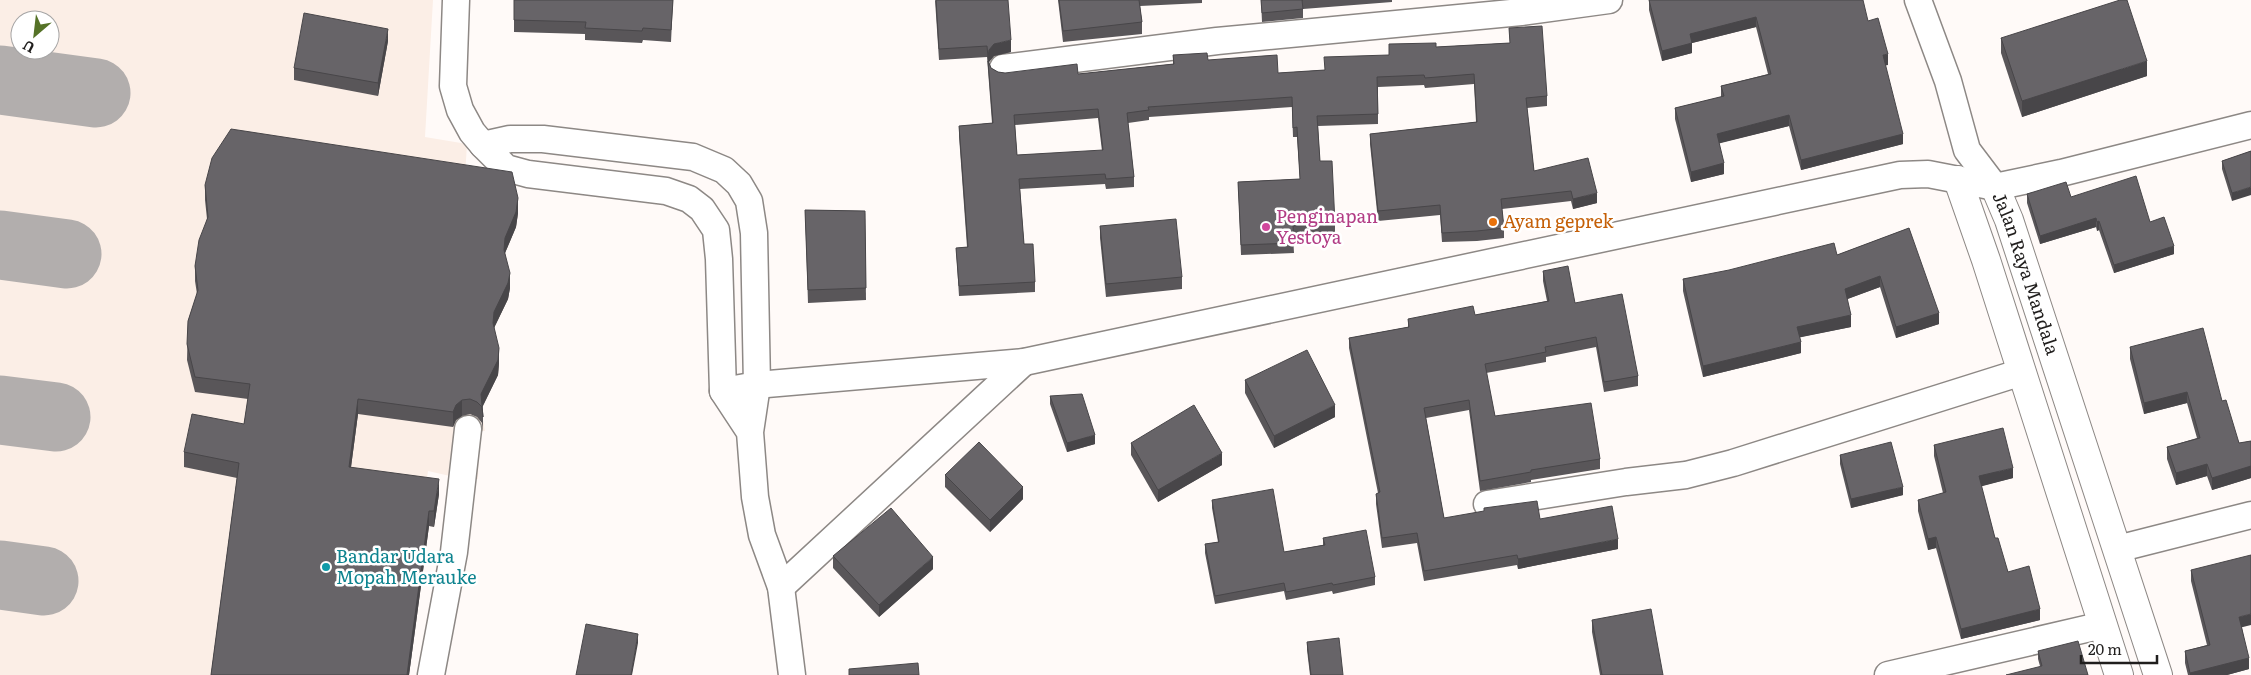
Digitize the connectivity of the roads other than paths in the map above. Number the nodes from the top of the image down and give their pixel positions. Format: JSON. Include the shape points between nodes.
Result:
{"nodes":[{"id":1,"x":456,"y":0,"type":"edge"},
{"id":2,"x":1609,"y":0,"type":"edge"},
{"id":3,"x":1918,"y":0,"type":"edge"},
{"id":4,"x":1003,"y":68,"type":"dead end"},
{"id":5,"x":2251,"y":125,"type":"edge"},
{"id":6,"x":510,"y":139,"type":"junction"},
{"id":7,"x":483,"y":145,"type":"junction"},
{"id":8,"x":1967,"y":150,"type":"junction"},
{"id":9,"x":504,"y":176,"type":"junction"},
{"id":10,"x":1958,"y":180,"type":"junction"},
{"id":11,"x":1995,"y":187,"type":"junction"},
{"id":12,"x":1024,"y":362,"type":"junction"},
{"id":13,"x":2022,"y":372,"type":"junction"},
{"id":14,"x":757,"y":385,"type":"junction"},
{"id":15,"x":722,"y":391,"type":"junction"},
{"id":16,"x":468,"y":429,"type":"dead end"},
{"id":17,"x":750,"y":432,"type":"junction"},
{"id":18,"x":1487,"y":504,"type":"dead end"},
{"id":19,"x":2251,"y":515,"type":"edge"},
{"id":20,"x":2117,"y":549,"type":"junction"},
{"id":21,"x":780,"y":587,"type":"junction"},
{"id":22,"x":2103,"y":625,"type":"junction"},
{"id":23,"x":432,"y":675,"type":"edge"},
{"id":24,"x":792,"y":675,"type":"edge"},
{"id":25,"x":1888,"y":675,"type":"edge"},
{"id":26,"x":2119,"y":675,"type":"edge"},
{"id":27,"x":2158,"y":675,"type":"edge"}],
"edges":[{"from":1,"to":7,"type":"street","via":[[453,86],[460,110]]},
{"from":2,"to":4,"type":"street","via":[[1521,12],[1217,41]]},
{"from":3,"to":8,"type":"street","via":[[1948,81]]},
{"from":5,"to":11,"type":"street"},
{"from":6,"to":7,"type":"street"},
{"from":6,"to":9,"type":"street"},
{"from":6,"to":14,"type":"street","via":[[543,139],[693,158],[724,170],[740,184],[749,201],[754,233]]},
{"from":7,"to":9,"type":"street"},
{"from":8,"to":10,"type":"street"},
{"from":8,"to":11,"type":"street","name":"Jalan Raya Mandala"},
{"from":9,"to":15,"type":"street","via":[[528,174],[666,191],[702,209],[716,230]]},
{"from":10,"to":11,"type":"street"},
{"from":10,"to":12,"type":"street","via":[[1928,174],[1900,175]]},
{"from":10,"to":13,"type":"highway","name":"Jalan Raya Mandala"},
{"from":11,"to":20,"type":"highway","name":"Jalan Raya Mandala","via":[[2009,220]]},
{"from":12,"to":14,"type":"street"},
{"from":12,"to":21,"type":"street"},
{"from":13,"to":18,"type":"street","via":[[1733,464],[1686,475]]},
{"from":13,"to":22,"type":"highway","name":"Jalan Raya Mandala"},
{"from":14,"to":15,"type":"street"},
{"from":14,"to":17,"type":"street"},
{"from":15,"to":17,"type":"street"},
{"from":16,"to":23,"type":"street","via":[[454,552]]},
{"from":17,"to":21,"type":"street","via":[[755,497],[762,535]]},
{"from":19,"to":20,"type":"street"},
{"from":20,"to":27,"type":"highway","name":"Jalan Raya Mandala"},
{"from":21,"to":24,"type":"street"},
{"from":22,"to":25,"type":"street"},
{"from":22,"to":26,"type":"highway","name":"Jalan Raya Mandala"}]}
